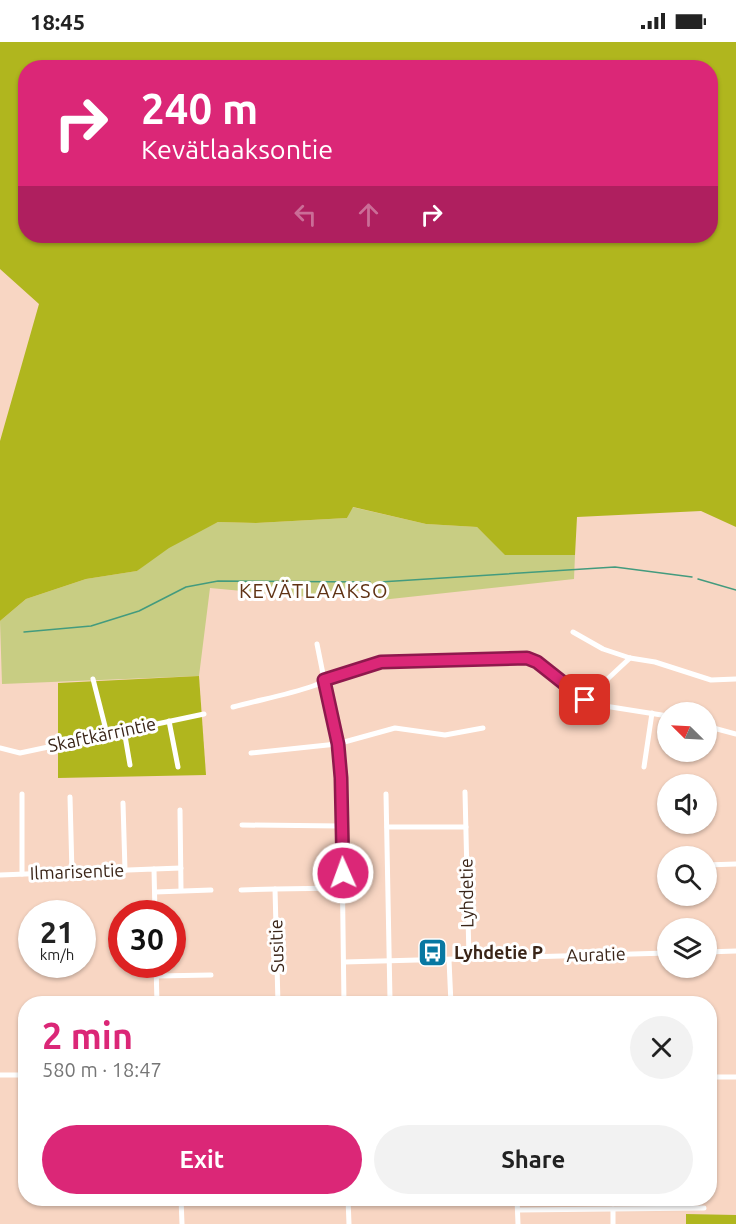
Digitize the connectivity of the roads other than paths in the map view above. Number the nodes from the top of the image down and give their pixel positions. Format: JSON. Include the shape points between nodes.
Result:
{"nodes":[{"id":1,"x":573,"y":632,"type":"dead end"},
{"id":2,"x":317,"y":644,"type":"dead end"},
{"id":3,"x":630,"y":658,"type":"junction"},
{"id":4,"x":736,"y":679,"type":"edge"},
{"id":5,"x":93,"y":680,"type":"dead end"},
{"id":6,"x":324,"y":680,"type":"junction"},
{"id":7,"x":585,"y":700,"type":"junction"},
{"id":8,"x":233,"y":707,"type":"dead end"},
{"id":9,"x":652,"y":713,"type":"junction"},
{"id":10,"x":204,"y":714,"type":"dead end"},
{"id":11,"x":657,"y":714,"type":"edge"},
{"id":12,"x":169,"y":721,"type":"junction"},
{"id":13,"x":483,"y":728,"type":"dead end"},
{"id":14,"x":717,"y":729,"type":"edge"},
{"id":15,"x":124,"y":730,"type":"junction"},
{"id":16,"x":106,"y":734,"type":"junction"},
{"id":17,"x":736,"y":734,"type":"edge"},
{"id":18,"x":338,"y":744,"type":"junction"},
{"id":19,"x":0,"y":748,"type":"edge"},
{"id":20,"x":251,"y":753,"type":"dead end"},
{"id":21,"x":130,"y":765,"type":"dead end"},
{"id":22,"x":178,"y":767,"type":"dead end"},
{"id":23,"x":644,"y":767,"type":"dead end"},
{"id":24,"x":465,"y":792,"type":"dead end"},
{"id":25,"x":22,"y":794,"type":"dead end"},
{"id":26,"x":386,"y":794,"type":"dead end"},
{"id":27,"x":70,"y":797,"type":"dead end"},
{"id":28,"x":123,"y":803,"type":"dead end"},
{"id":29,"x":180,"y":810,"type":"dead end"},
{"id":30,"x":242,"y":825,"type":"dead end"},
{"id":31,"x":341,"y":826,"type":"junction"},
{"id":32,"x":387,"y":827,"type":"junction"},
{"id":33,"x":466,"y":827,"type":"junction"},
{"id":34,"x":736,"y":864,"type":"edge"},
{"id":35,"x":717,"y":865,"type":"edge"},
{"id":36,"x":181,"y":868,"type":"junction"},
{"id":37,"x":154,"y":869,"type":"junction"},
{"id":38,"x":125,"y":870,"type":"junction"},
{"id":39,"x":72,"y":873,"type":"junction"},
{"id":40,"x":22,"y":874,"type":"junction"},
{"id":41,"x":0,"y":875,"type":"edge"},
{"id":42,"x":343,"y":888,"type":"junction"},
{"id":43,"x":275,"y":889,"type":"junction"},
{"id":44,"x":181,"y":890,"type":"junction"},
{"id":45,"x":211,"y":890,"type":"dead end"},
{"id":46,"x":241,"y":890,"type":"dead end"},
{"id":47,"x":155,"y":892,"type":"junction"},
{"id":48,"x":155,"y":900,"type":"edge"},
{"id":49,"x":736,"y":951,"type":"edge"},
{"id":50,"x":717,"y":952,"type":"edge"},
{"id":51,"x":657,"y":953,"type":"edge"},
{"id":52,"x":469,"y":958,"type":"junction"},
{"id":53,"x":389,"y":960,"type":"junction"},
{"id":54,"x":449,"y":960,"type":"junction"},
{"id":55,"x":344,"y":962,"type":"junction"},
{"id":56,"x":186,"y":975,"type":"edge"},
{"id":57,"x":211,"y":975,"type":"dead end"},
{"id":58,"x":156,"y":978,"type":"edge"},
{"id":59,"x":157,"y":996,"type":"edge"},
{"id":60,"x":278,"y":996,"type":"edge"},
{"id":61,"x":344,"y":996,"type":"edge"},
{"id":62,"x":390,"y":996,"type":"edge"},
{"id":63,"x":450,"y":996,"type":"edge"},
{"id":64,"x":18,"y":1075,"type":"edge"},
{"id":65,"x":0,"y":1076,"type":"edge"},
{"id":66,"x":717,"y":1077,"type":"edge"},
{"id":67,"x":736,"y":1077,"type":"edge"},
{"id":68,"x":181,"y":1206,"type":"edge"},
{"id":69,"x":348,"y":1206,"type":"edge"},
{"id":70,"x":518,"y":1206,"type":"edge"},
{"id":71,"x":704,"y":1208,"type":"dead end"},
{"id":72,"x":613,"y":1209,"type":"junction"},
{"id":73,"x":518,"y":1210,"type":"junction"},
{"id":74,"x":182,"y":1224,"type":"edge"},
{"id":75,"x":349,"y":1224,"type":"edge"},
{"id":76,"x":518,"y":1224,"type":"edge"},
{"id":77,"x":613,"y":1224,"type":"edge"}],
"edges":[{"from":1,"to":3,"type":"street","via":[[603,649]]},
{"from":2,"to":6,"type":"street"},
{"from":3,"to":4,"type":"street","via":[[711,680]]},
{"from":3,"to":7,"type":"street"},
{"from":5,"to":16,"type":"street"},
{"from":6,"to":7,"type":"street","via":[[381,662],[527,658]]},
{"from":6,"to":8,"type":"street","via":[[315,686]]},
{"from":6,"to":18,"type":"street"},
{"from":7,"to":9,"type":"street"},
{"from":9,"to":11,"type":"street"},
{"from":9,"to":23,"type":"street"},
{"from":10,"to":12,"type":"street","name":"Skaftkärrintie"},
{"from":12,"to":15,"type":"street","name":"Skaftkärrintie"},
{"from":12,"to":22,"type":"street"},
{"from":13,"to":18,"type":"street","via":[[445,735],[394,728]]},
{"from":14,"to":17,"type":"street"},
{"from":15,"to":16,"type":"street","name":"Skaftkärrintie"},
{"from":15,"to":21,"type":"street"},
{"from":16,"to":19,"type":"street","name":"Skaftkärrintie","via":[[20,753]]},
{"from":18,"to":20,"type":"street"},
{"from":18,"to":31,"type":"street"},
{"from":24,"to":33,"type":"street","name":"Lyhdetie"},
{"from":25,"to":40,"type":"street"},
{"from":26,"to":32,"type":"street"},
{"from":27,"to":39,"type":"street"},
{"from":28,"to":38,"type":"street"},
{"from":29,"to":36,"type":"street"},
{"from":30,"to":31,"type":"street"},
{"from":31,"to":42,"type":"street"},
{"from":32,"to":33,"type":"street"},
{"from":32,"to":53,"type":"street"},
{"from":33,"to":52,"type":"street","name":"Lyhdetie"},
{"from":34,"to":35,"type":"street"},
{"from":36,"to":37,"type":"street","name":"Ilmarisentie"},
{"from":36,"to":44,"type":"street"},
{"from":37,"to":38,"type":"street","name":"Ilmarisentie"},
{"from":37,"to":47,"type":"street"},
{"from":38,"to":39,"type":"street","name":"Ilmarisentie"},
{"from":39,"to":40,"type":"street","name":"Ilmarisentie"},
{"from":40,"to":41,"type":"street","name":"Ilmarisentie"},
{"from":42,"to":43,"type":"street"},
{"from":42,"to":55,"type":"street"},
{"from":43,"to":46,"type":"street"},
{"from":43,"to":60,"type":"street","name":"Susitie"},
{"from":44,"to":45,"type":"street"},
{"from":44,"to":47,"type":"street"},
{"from":47,"to":48,"type":"street"},
{"from":49,"to":50,"type":"street"},
{"from":51,"to":52,"type":"street","name":"Auratie"},
{"from":52,"to":54,"type":"street","name":"Auratie"},
{"from":53,"to":54,"type":"street","name":"Auratie"},
{"from":53,"to":55,"type":"street","name":"Auratie"},
{"from":53,"to":62,"type":"street"},
{"from":54,"to":63,"type":"street"},
{"from":55,"to":61,"type":"street"},
{"from":56,"to":57,"type":"street"},
{"from":58,"to":59,"type":"street"},
{"from":64,"to":65,"type":"street"},
{"from":66,"to":67,"type":"street"},
{"from":68,"to":74,"type":"street"},
{"from":69,"to":75,"type":"street"},
{"from":70,"to":73,"type":"street"},
{"from":71,"to":72,"type":"street"},
{"from":72,"to":73,"type":"street"},
{"from":72,"to":77,"type":"street"},
{"from":73,"to":76,"type":"street"}]}
